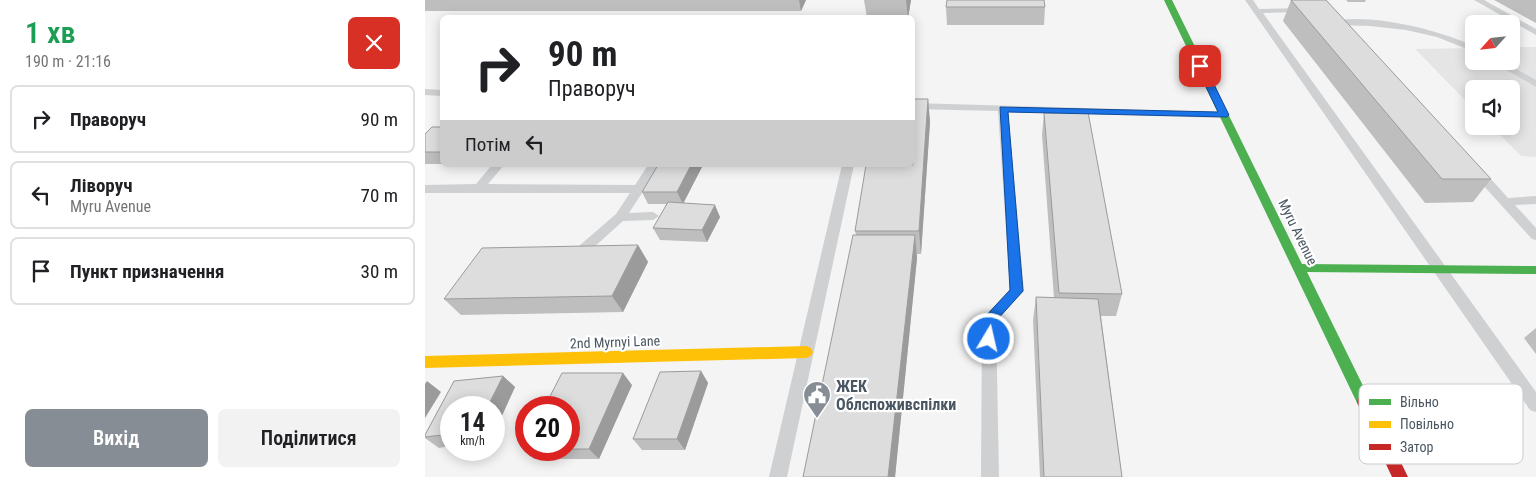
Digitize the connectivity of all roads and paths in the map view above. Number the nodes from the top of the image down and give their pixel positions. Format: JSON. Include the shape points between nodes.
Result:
{"nodes":[{"id":1,"x":1168,"y":0,"type":"edge"},
{"id":2,"x":1249,"y":0,"type":"edge"},
{"id":3,"x":1478,"y":0,"type":"edge"},
{"id":4,"x":1313,"y":10,"type":"edge"},
{"id":5,"x":1257,"y":11,"type":"junction"},
{"id":6,"x":1536,"y":32,"type":"edge"},
{"id":7,"x":1348,"y":37,"type":"edge"},
{"id":8,"x":1465,"y":46,"type":"edge"},
{"id":9,"x":1511,"y":70,"type":"edge"},
{"id":10,"x":1536,"y":84,"type":"edge"},
{"id":11,"x":425,"y":92,"type":"edge"},
{"id":12,"x":440,"y":93,"type":"edge"},
{"id":13,"x":915,"y":106,"type":"edge"},
{"id":14,"x":1003,"y":109,"type":"junction"},
{"id":15,"x":1224,"y":115,"type":"junction"},
{"id":16,"x":1473,"y":166,"type":"edge"},
{"id":17,"x":496,"y":167,"type":"edge"},
{"id":18,"x":653,"y":167,"type":"edge"},
{"id":19,"x":847,"y":167,"type":"edge"},
{"id":20,"x":479,"y":188,"type":"junction"},
{"id":21,"x":425,"y":189,"type":"edge"},
{"id":22,"x":638,"y":189,"type":"junction"},
{"id":23,"x":1536,"y":200,"type":"edge"},
{"id":24,"x":1507,"y":202,"type":"junction"},
{"id":25,"x":653,"y":216,"type":"dead end"},
{"id":26,"x":620,"y":217,"type":"junction"},
{"id":27,"x":1536,"y":236,"type":"edge"},
{"id":28,"x":564,"y":255,"type":"edge"},
{"id":29,"x":577,"y":255,"type":"junction"},
{"id":30,"x":597,"y":255,"type":"edge"},
{"id":31,"x":1299,"y":268,"type":"junction"},
{"id":32,"x":1440,"y":269,"type":"junction"},
{"id":33,"x":1536,"y":270,"type":"edge"},
{"id":34,"x":806,"y":352,"type":"junction"},
{"id":35,"x":425,"y":362,"type":"edge"},
{"id":36,"x":1521,"y":384,"type":"edge"},
{"id":37,"x":1523,"y":387,"type":"edge"},
{"id":38,"x":1359,"y":391,"type":"edge"},
{"id":39,"x":1536,"y":405,"type":"edge"},
{"id":40,"x":1395,"y":464,"type":"edge"},
{"id":41,"x":778,"y":477,"type":"edge"},
{"id":42,"x":990,"y":477,"type":"edge"},
{"id":43,"x":1401,"y":477,"type":"edge"}],
"edges":[{"from":1,"to":15,"type":"main road","name":"Myru Avenue"},
{"from":2,"to":5,"type":"lane"},
{"from":3,"to":6,"type":"lane"},
{"from":4,"to":5,"type":"lane"},
{"from":5,"to":32,"type":"lane"},
{"from":7,"to":8,"type":"lane","via":[[1331,19],[1415,27]]},
{"from":9,"to":10,"type":"lane"},
{"from":11,"to":12,"type":"lane"},
{"from":13,"to":14,"type":"lane"},
{"from":14,"to":15,"type":"lane"},
{"from":14,"to":42,"type":"lane","via":[[1017,291],[989,319]]},
{"from":15,"to":31,"type":"main road","name":"Myru Avenue"},
{"from":16,"to":24,"type":"lane"},
{"from":17,"to":20,"type":"lane"},
{"from":18,"to":22,"type":"lane"},
{"from":19,"to":34,"type":"lane"},
{"from":20,"to":21,"type":"lane"},
{"from":20,"to":22,"type":"lane"},
{"from":22,"to":26,"type":"lane"},
{"from":23,"to":24,"type":"lane"},
{"from":24,"to":27,"type":"lane"},
{"from":25,"to":26,"type":"lane"},
{"from":26,"to":29,"type":"lane"},
{"from":28,"to":29,"type":"lane"},
{"from":29,"to":30,"type":"lane"},
{"from":31,"to":32,"type":"main road"},
{"from":31,"to":38,"type":"main road","name":"Myru Avenue"},
{"from":32,"to":33,"type":"main road"},
{"from":32,"to":36,"type":"lane"},
{"from":34,"to":35,"type":"main road","name":"2nd Myrnyi Lane"},
{"from":34,"to":41,"type":"lane"},
{"from":37,"to":39,"type":"lane"},
{"from":40,"to":43,"type":"main road","name":"Myru Avenue"}]}
